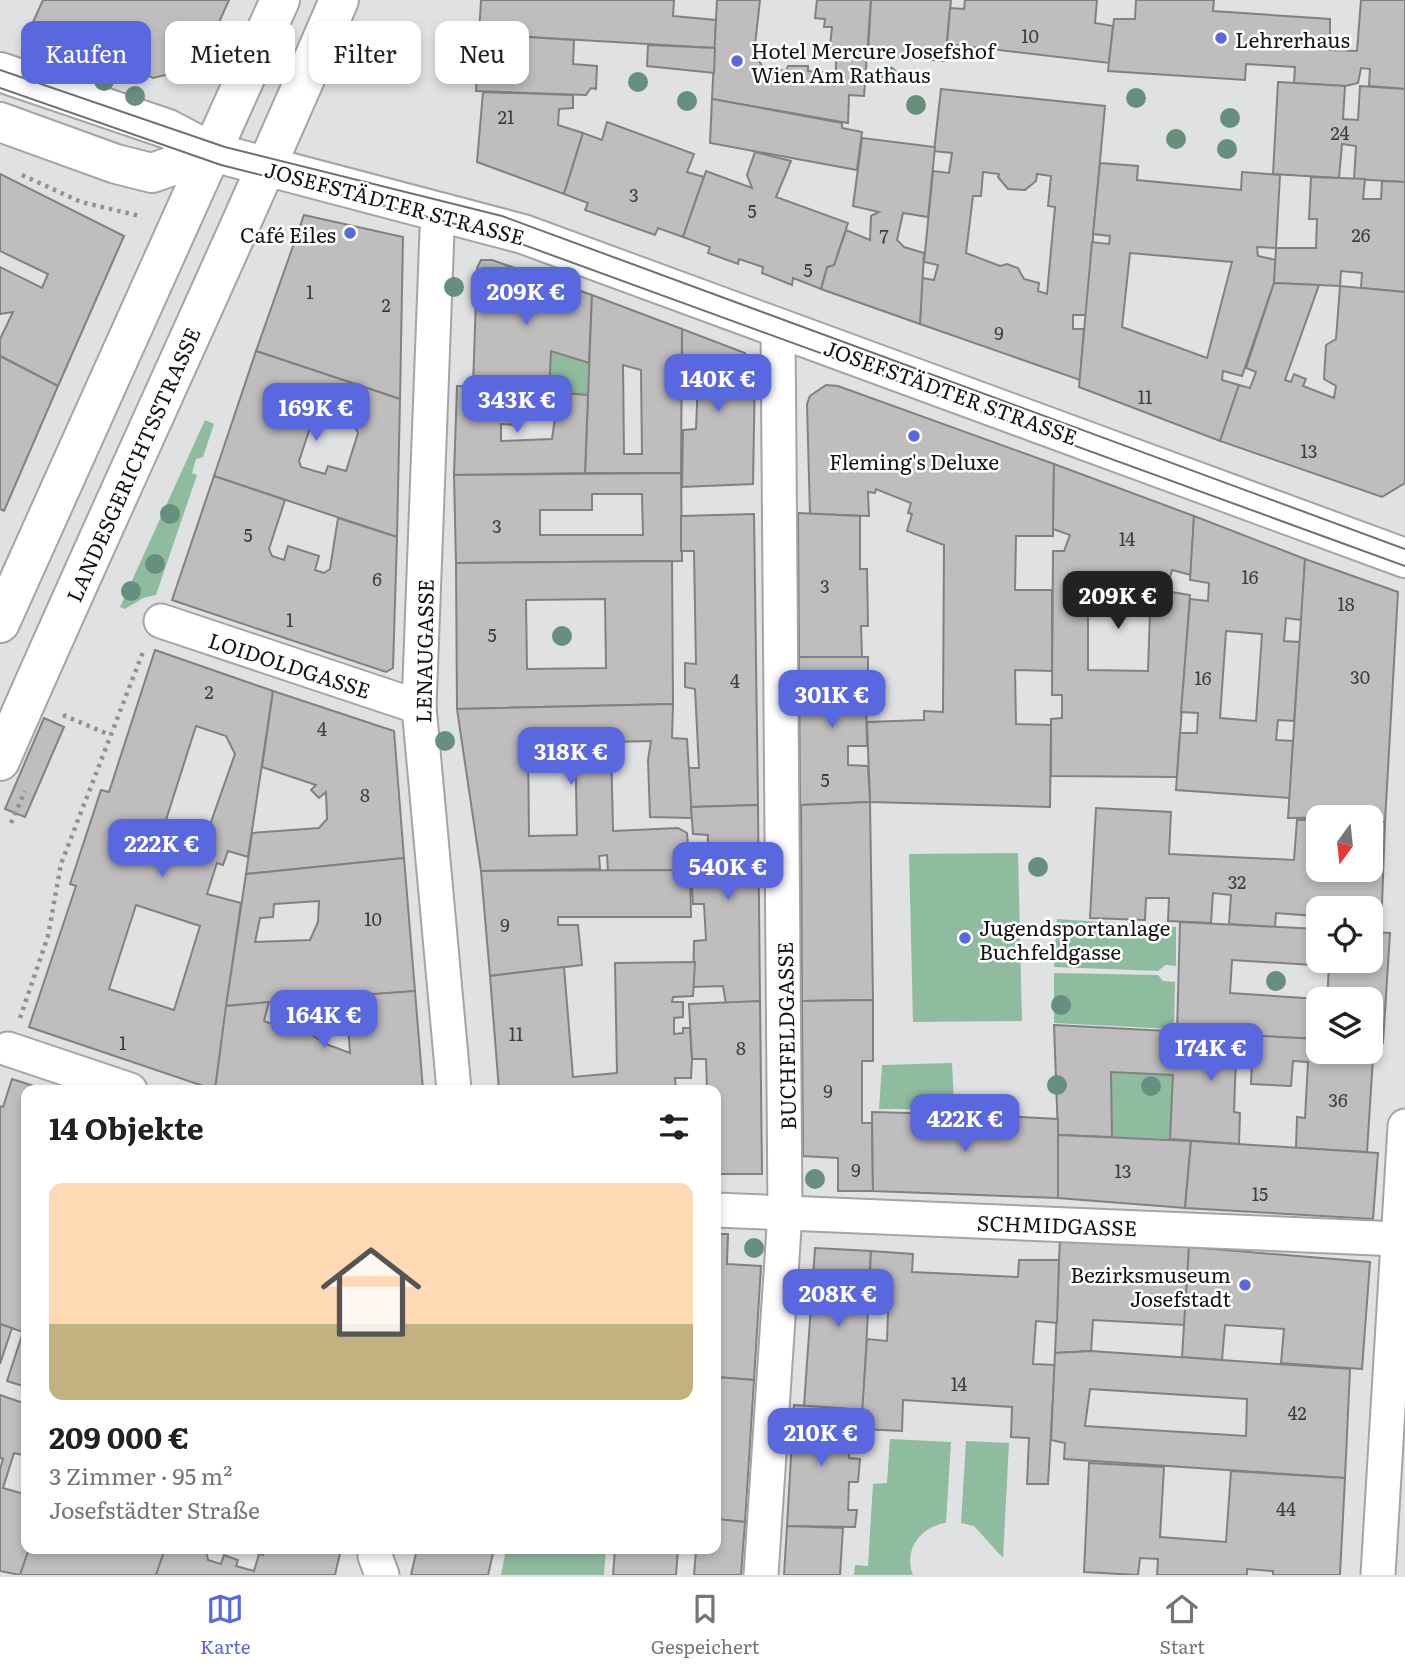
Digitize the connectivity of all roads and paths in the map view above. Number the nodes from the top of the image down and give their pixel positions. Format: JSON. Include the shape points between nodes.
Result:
{"nodes":[{"id":1,"x":280,"y":0,"type":"edge"},
{"id":2,"x":339,"y":0,"type":"edge"},
{"id":3,"x":0,"y":72,"type":"edge"},
{"id":4,"x":0,"y":122,"type":"edge"},
{"id":5,"x":212,"y":152,"type":"junction"},
{"id":6,"x":266,"y":168,"type":"junction"},
{"id":7,"x":19,"y":173,"type":"dead end"},
{"id":8,"x":444,"y":211,"type":"junction"},
{"id":9,"x":140,"y":216,"type":"dead end"},
{"id":10,"x":778,"y":327,"type":"junction"},
{"id":11,"x":1405,"y":558,"type":"edge"},
{"id":12,"x":161,"y":621,"type":"joint"},
{"id":13,"x":0,"y":623,"type":"edge"},
{"id":14,"x":419,"y":707,"type":"junction"},
{"id":15,"x":54,"y":723,"type":"dead end"},
{"id":16,"x":110,"y":735,"type":"junction"},
{"id":17,"x":0,"y":761,"type":"edge"},
{"id":18,"x":8,"y":1049,"type":"joint"},
{"id":19,"x":115,"y":1085,"type":"edge"},
{"id":20,"x":454,"y":1085,"type":"edge"},
{"id":21,"x":1405,"y":1126,"type":"edge"},
{"id":22,"x":721,"y":1210,"type":"edge"},
{"id":23,"x":785,"y":1213,"type":"junction"},
{"id":24,"x":1399,"y":1239,"type":"junction"},
{"id":25,"x":1399,"y":1361,"type":"edge"},
{"id":26,"x":375,"y":1554,"type":"edge"},
{"id":27,"x":382,"y":1575,"type":"edge"},
{"id":28,"x":761,"y":1575,"type":"edge"},
{"id":29,"x":1378,"y":1575,"type":"edge"}],
"edges":[{"from":1,"to":5,"type":"street"},
{"from":2,"to":6,"type":"street","name":"LANDESGERICHTSSTRASSE"},
{"from":3,"to":5,"type":"street","name":"JOSEFSTÄDTER STRASSE","via":[[168,130]]},
{"from":4,"to":5,"type":"street","via":[[152,173]]},
{"from":5,"to":6,"type":"street","name":"JOSEFSTÄDTER STRASSE"},
{"from":5,"to":13,"type":"street"},
{"from":6,"to":8,"type":"street","name":"JOSEFSTÄDTER STRASSE"},
{"from":6,"to":17,"type":"street","name":"LANDESGERICHTSSTRASSE"},
{"from":7,"to":9,"type":"path","via":[[81,202]]},
{"from":8,"to":10,"type":"street","name":"JOSEFSTÄDTER STRASSE","via":[[523,234]]},
{"from":8,"to":14,"type":"street","name":"LENAUGASSE","via":[[438,231]]},
{"from":10,"to":11,"type":"street","name":"JOSEFSTÄDTER STRASSE"},
{"from":10,"to":23,"type":"street","name":"BUCHFELDGASSE"},
{"from":12,"to":14,"type":"street","name":"LOIDOLDGASSE"},
{"from":12,"to":16,"type":"path","via":[[142,654]]},
{"from":14,"to":20,"type":"street","name":"LENAUGASSE"},
{"from":15,"to":16,"type":"path","via":[[58,714]]},
{"from":16,"to":18,"type":"path","via":[[61,864],[48,936]]},
{"from":18,"to":19,"type":"street"},
{"from":21,"to":24,"type":"street"},
{"from":22,"to":23,"type":"street","name":"SCHMIDGASSE"},
{"from":23,"to":24,"type":"street","name":"SCHMIDGASSE"},
{"from":23,"to":28,"type":"street","name":"BUCHFELDGASSE"},
{"from":24,"to":25,"type":"street"},
{"from":25,"to":29,"type":"street"},
{"from":26,"to":27,"type":"street"}]}
